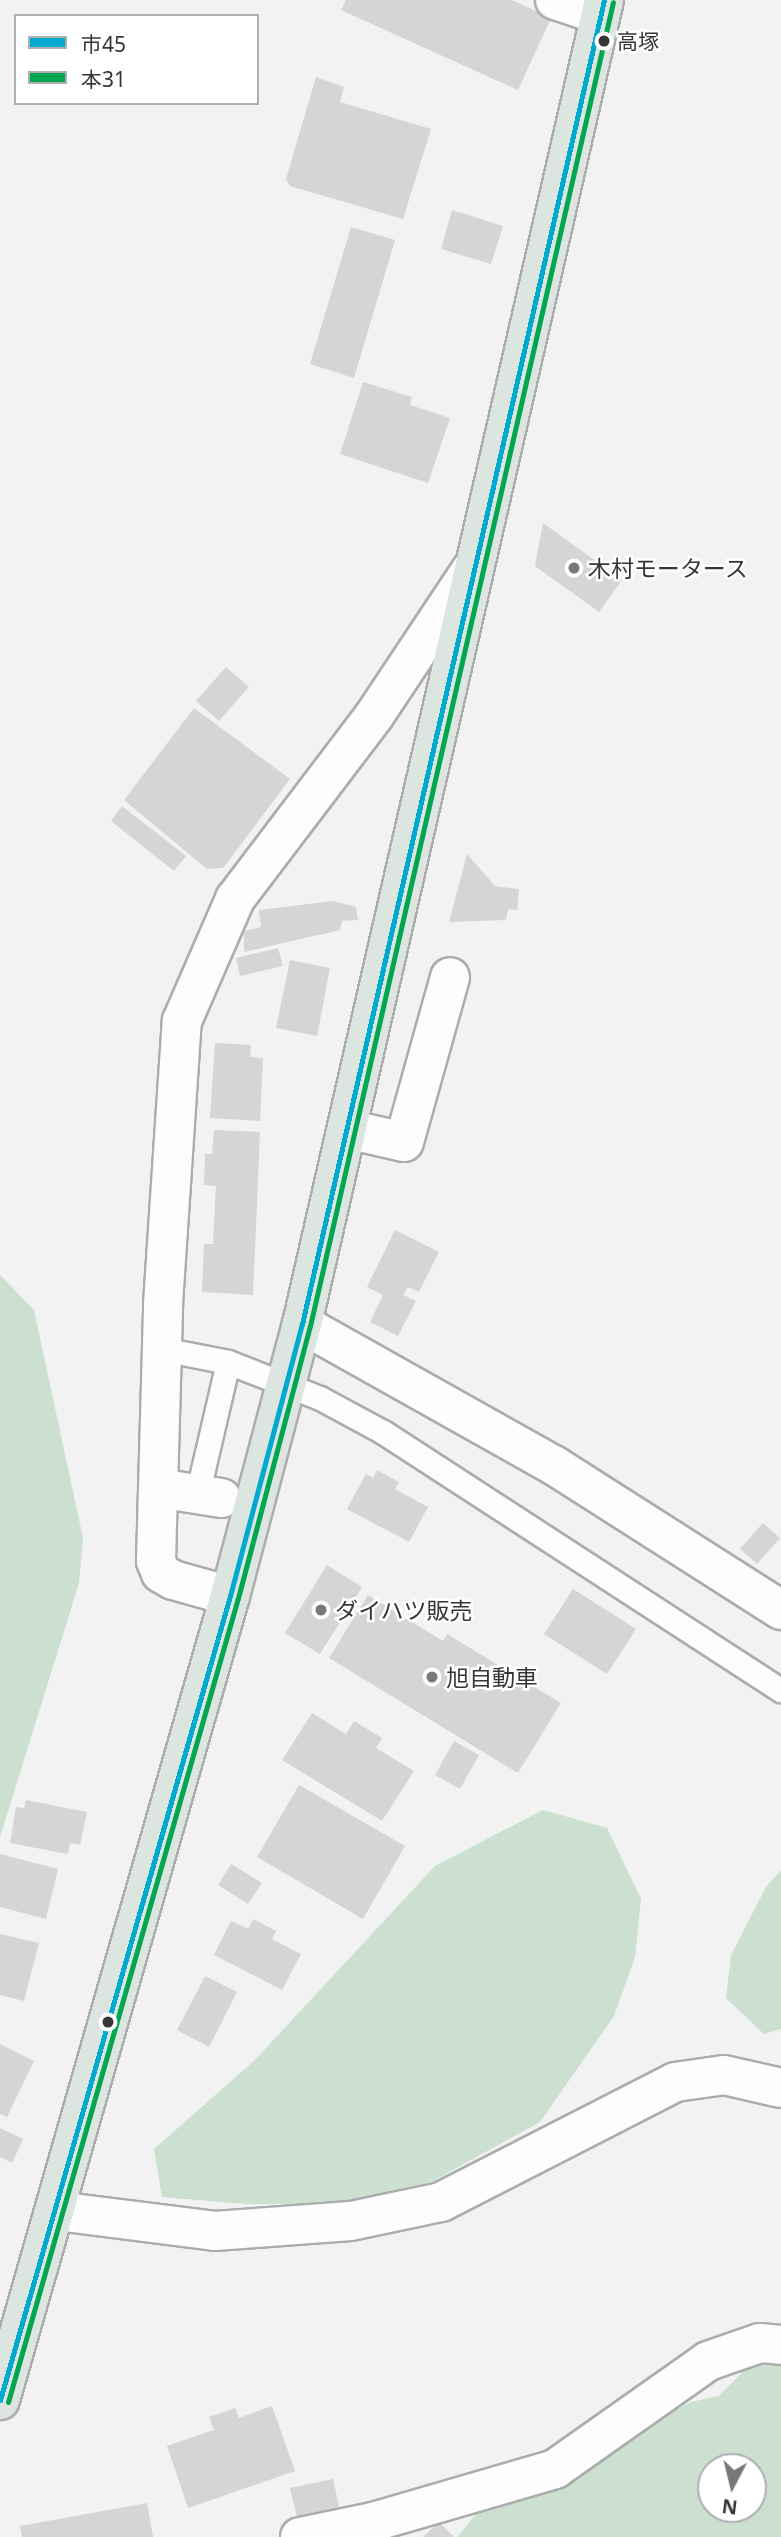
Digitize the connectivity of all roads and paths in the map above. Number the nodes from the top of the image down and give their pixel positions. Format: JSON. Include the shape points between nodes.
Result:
{"nodes":[{"id":1,"x":555,"y":0,"type":"edge"},
{"id":2,"x":602,"y":8,"type":"edge"},
{"id":3,"x":479,"y":552,"type":"junction"},
{"id":4,"x":450,"y":978,"type":"dead end"},
{"id":5,"x":347,"y":1129,"type":"junction"},
{"id":6,"x":302,"y":1324,"type":"junction"},
{"id":7,"x":162,"y":1349,"type":"junction"},
{"id":8,"x":228,"y":1362,"type":"junction"},
{"id":9,"x":158,"y":1488,"type":"junction"},
{"id":10,"x":209,"y":1497,"type":"joint"},
{"id":11,"x":230,"y":1596,"type":"junction"},
{"id":12,"x":781,"y":1610,"type":"edge"},
{"id":13,"x":781,"y":1690,"type":"edge"},
{"id":14,"x":781,"y":2088,"type":"edge"},
{"id":15,"x":57,"y":2211,"type":"junction"},
{"id":16,"x":781,"y":2345,"type":"edge"},
{"id":17,"x":0,"y":2400,"type":"edge"},
{"id":18,"x":300,"y":2537,"type":"edge"}],
"edges":[{"from":1,"to":2,"type":"street"},
{"from":2,"to":3,"type":"main road"},
{"from":3,"to":5,"type":"main road"},
{"from":3,"to":7,"type":"street","via":[[461,590],[374,716],[235,899],[198,976],[182,1021],[175,1088]]},
{"from":4,"to":5,"type":"street","via":[[404,1142]]},
{"from":5,"to":6,"type":"main road"},
{"from":6,"to":11,"type":"main road"},
{"from":6,"to":12,"type":"street","via":[[555,1466]]},
{"from":7,"to":8,"type":"lane"},
{"from":7,"to":9,"type":"street"},
{"from":8,"to":10,"type":"lane"},
{"from":8,"to":13,"type":"lane","via":[[320,1398],[383,1432]]},
{"from":9,"to":10,"type":"street"},
{"from":9,"to":11,"type":"street","via":[[156,1560],[161,1573]]},
{"from":11,"to":15,"type":"main road"},
{"from":14,"to":15,"type":"street","via":[[724,2076],[675,2082],[441,2202],[351,2221],[215,2231]]},
{"from":15,"to":17,"type":"main road"},
{"from":16,"to":18,"type":"street","via":[[760,2343],[708,2361],[555,2469],[373,2522]]}]}
